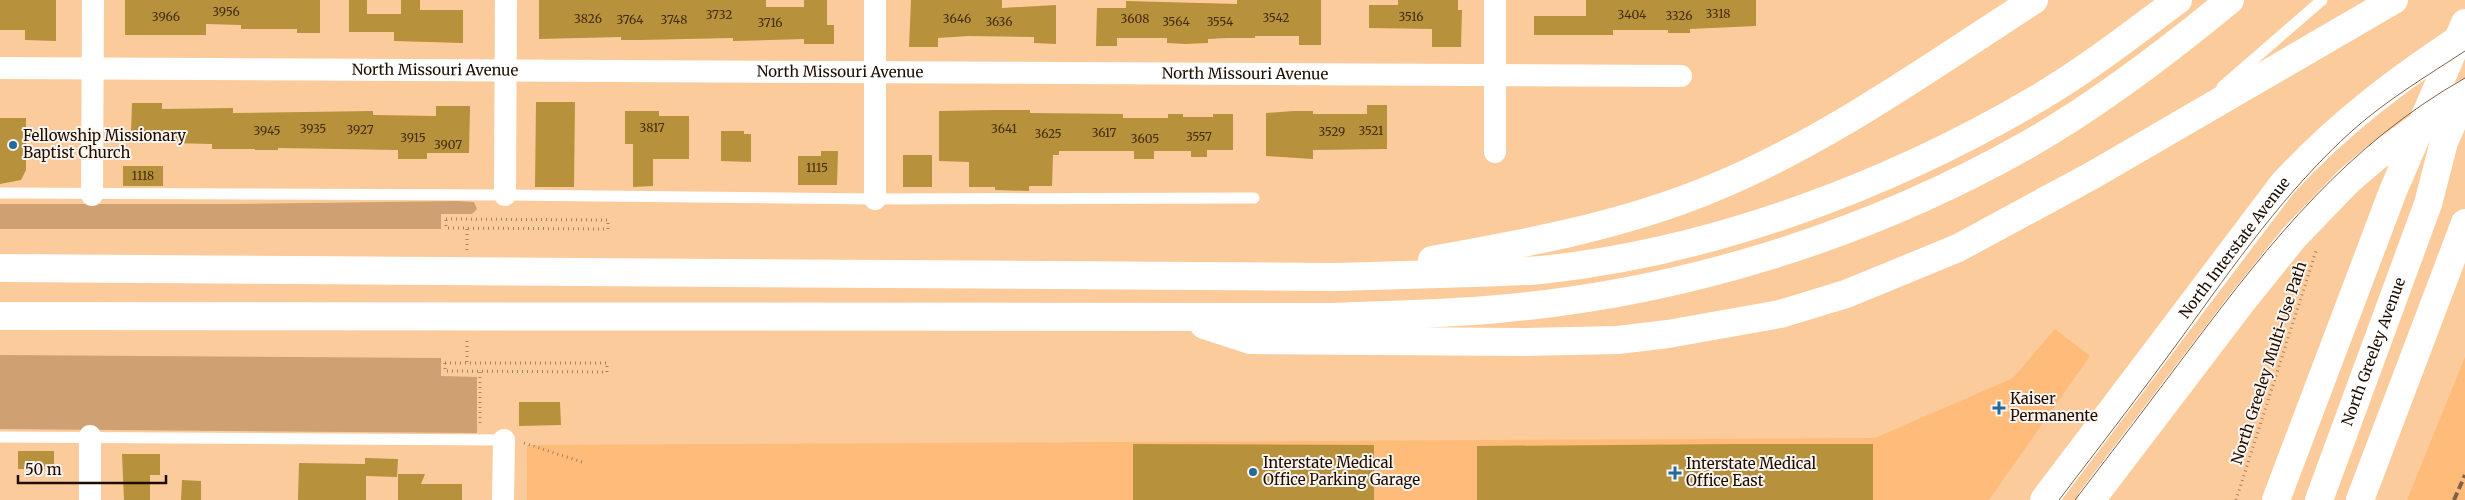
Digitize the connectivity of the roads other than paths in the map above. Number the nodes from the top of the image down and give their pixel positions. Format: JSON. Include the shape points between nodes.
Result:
{"nodes":[{"id":1,"x":94,"y":0,"type":"edge"},
{"id":2,"x":506,"y":0,"type":"edge"},
{"id":3,"x":875,"y":0,"type":"edge"},
{"id":4,"x":1495,"y":0,"type":"edge"},
{"id":5,"x":2034,"y":0,"type":"edge"},
{"id":6,"x":2178,"y":0,"type":"edge"},
{"id":7,"x":2230,"y":0,"type":"edge"},
{"id":8,"x":2322,"y":0,"type":"edge"},
{"id":9,"x":2394,"y":0,"type":"edge"},
{"id":10,"x":2465,"y":23,"type":"edge"},
{"id":11,"x":2465,"y":35,"type":"edge"},
{"id":12,"x":0,"y":68,"type":"edge"},
{"id":13,"x":93,"y":68,"type":"junction"},
{"id":14,"x":506,"y":70,"type":"junction"},
{"id":15,"x":875,"y":72,"type":"junction"},
{"id":16,"x":1495,"y":76,"type":"junction"},
{"id":17,"x":1681,"y":76,"type":"dead end"},
{"id":18,"x":2465,"y":94,"type":"edge"},
{"id":19,"x":2169,"y":131,"type":"junction"},
{"id":20,"x":2465,"y":142,"type":"edge"},
{"id":21,"x":1495,"y":152,"type":"dead end"},
{"id":22,"x":0,"y":193,"type":"edge"},
{"id":23,"x":92,"y":194,"type":"junction"},
{"id":24,"x":505,"y":194,"type":"junction"},
{"id":25,"x":1254,"y":198,"type":"dead end"},
{"id":26,"x":875,"y":199,"type":"junction"},
{"id":27,"x":2428,"y":204,"type":"junction"},
{"id":28,"x":2465,"y":223,"type":"edge"},
{"id":29,"x":0,"y":268,"type":"edge"},
{"id":30,"x":1336,"y":277,"type":"junction"},
{"id":31,"x":0,"y":316,"type":"edge"},
{"id":32,"x":1179,"y":317,"type":"junction"},
{"id":33,"x":90,"y":436,"type":"junction"},
{"id":34,"x":0,"y":437,"type":"edge"},
{"id":35,"x":504,"y":440,"type":"joint"},
{"id":36,"x":90,"y":500,"type":"edge"},
{"id":37,"x":503,"y":500,"type":"edge"},
{"id":38,"x":2044,"y":500,"type":"edge"},
{"id":39,"x":2091,"y":500,"type":"edge"},
{"id":40,"x":2276,"y":500,"type":"edge"},
{"id":41,"x":2319,"y":500,"type":"edge"},
{"id":42,"x":2360,"y":500,"type":"edge"}],
"edges":[{"from":1,"to":13,"type":"street"},
{"from":2,"to":14,"type":"street"},
{"from":3,"to":15,"type":"street"},
{"from":4,"to":16,"type":"street"},
{"from":5,"to":30,"type":"main road","via":[[1842,122],[1762,166],[1711,189],[1667,206],[1547,239]]},
{"from":6,"to":30,"type":"main road","via":[[2103,56],[1992,125],[1896,172],[1813,205],[1679,245],[1605,261],[1539,270]]},
{"from":7,"to":32,"type":"main road","via":[[2150,63],[2028,144],[1950,185],[1860,224],[1792,248],[1664,283],[1499,309],[1332,317]]},
{"from":8,"to":19,"type":"lane"},
{"from":9,"to":19,"type":"main road"},
{"from":10,"to":40,"type":"main road","via":[[2393,191]]},
{"from":11,"to":38,"type":"main road","name":"North Interstate Avenue","via":[[2376,96],[2318,147],[2283,184]]},
{"from":12,"to":13,"type":"street","name":"North Missouri Avenue"},
{"from":13,"to":14,"type":"street","name":"North Missouri Avenue"},
{"from":13,"to":23,"type":"street"},
{"from":14,"to":15,"type":"street","name":"North Missouri Avenue"},
{"from":14,"to":24,"type":"street"},
{"from":15,"to":16,"type":"street","name":"North Missouri Avenue"},
{"from":15,"to":26,"type":"street"},
{"from":16,"to":17,"type":"street","name":"North Missouri Avenue"},
{"from":16,"to":21,"type":"street"},
{"from":18,"to":27,"type":"main road","name":"North Greeley Avenue","via":[[2444,142]]},
{"from":18,"to":39,"type":"main road","via":[[2375,158],[2294,237]]},
{"from":19,"to":32,"type":"main road","via":[[1958,248],[1846,294],[1780,314],[1618,340],[1524,342],[1250,340]]},
{"from":20,"to":27,"type":"main road","name":"North Greeley Avenue"},
{"from":22,"to":23,"type":"lane"},
{"from":23,"to":24,"type":"lane"},
{"from":24,"to":26,"type":"lane"},
{"from":25,"to":26,"type":"lane"},
{"from":27,"to":41,"type":"main road","name":"North Greeley Avenue"},
{"from":28,"to":42,"type":"main road"},
{"from":29,"to":30,"type":"main road"},
{"from":31,"to":32,"type":"main road"},
{"from":33,"to":34,"type":"lane"},
{"from":33,"to":35,"type":"lane"},
{"from":33,"to":36,"type":"street"},
{"from":35,"to":37,"type":"street"}]}
